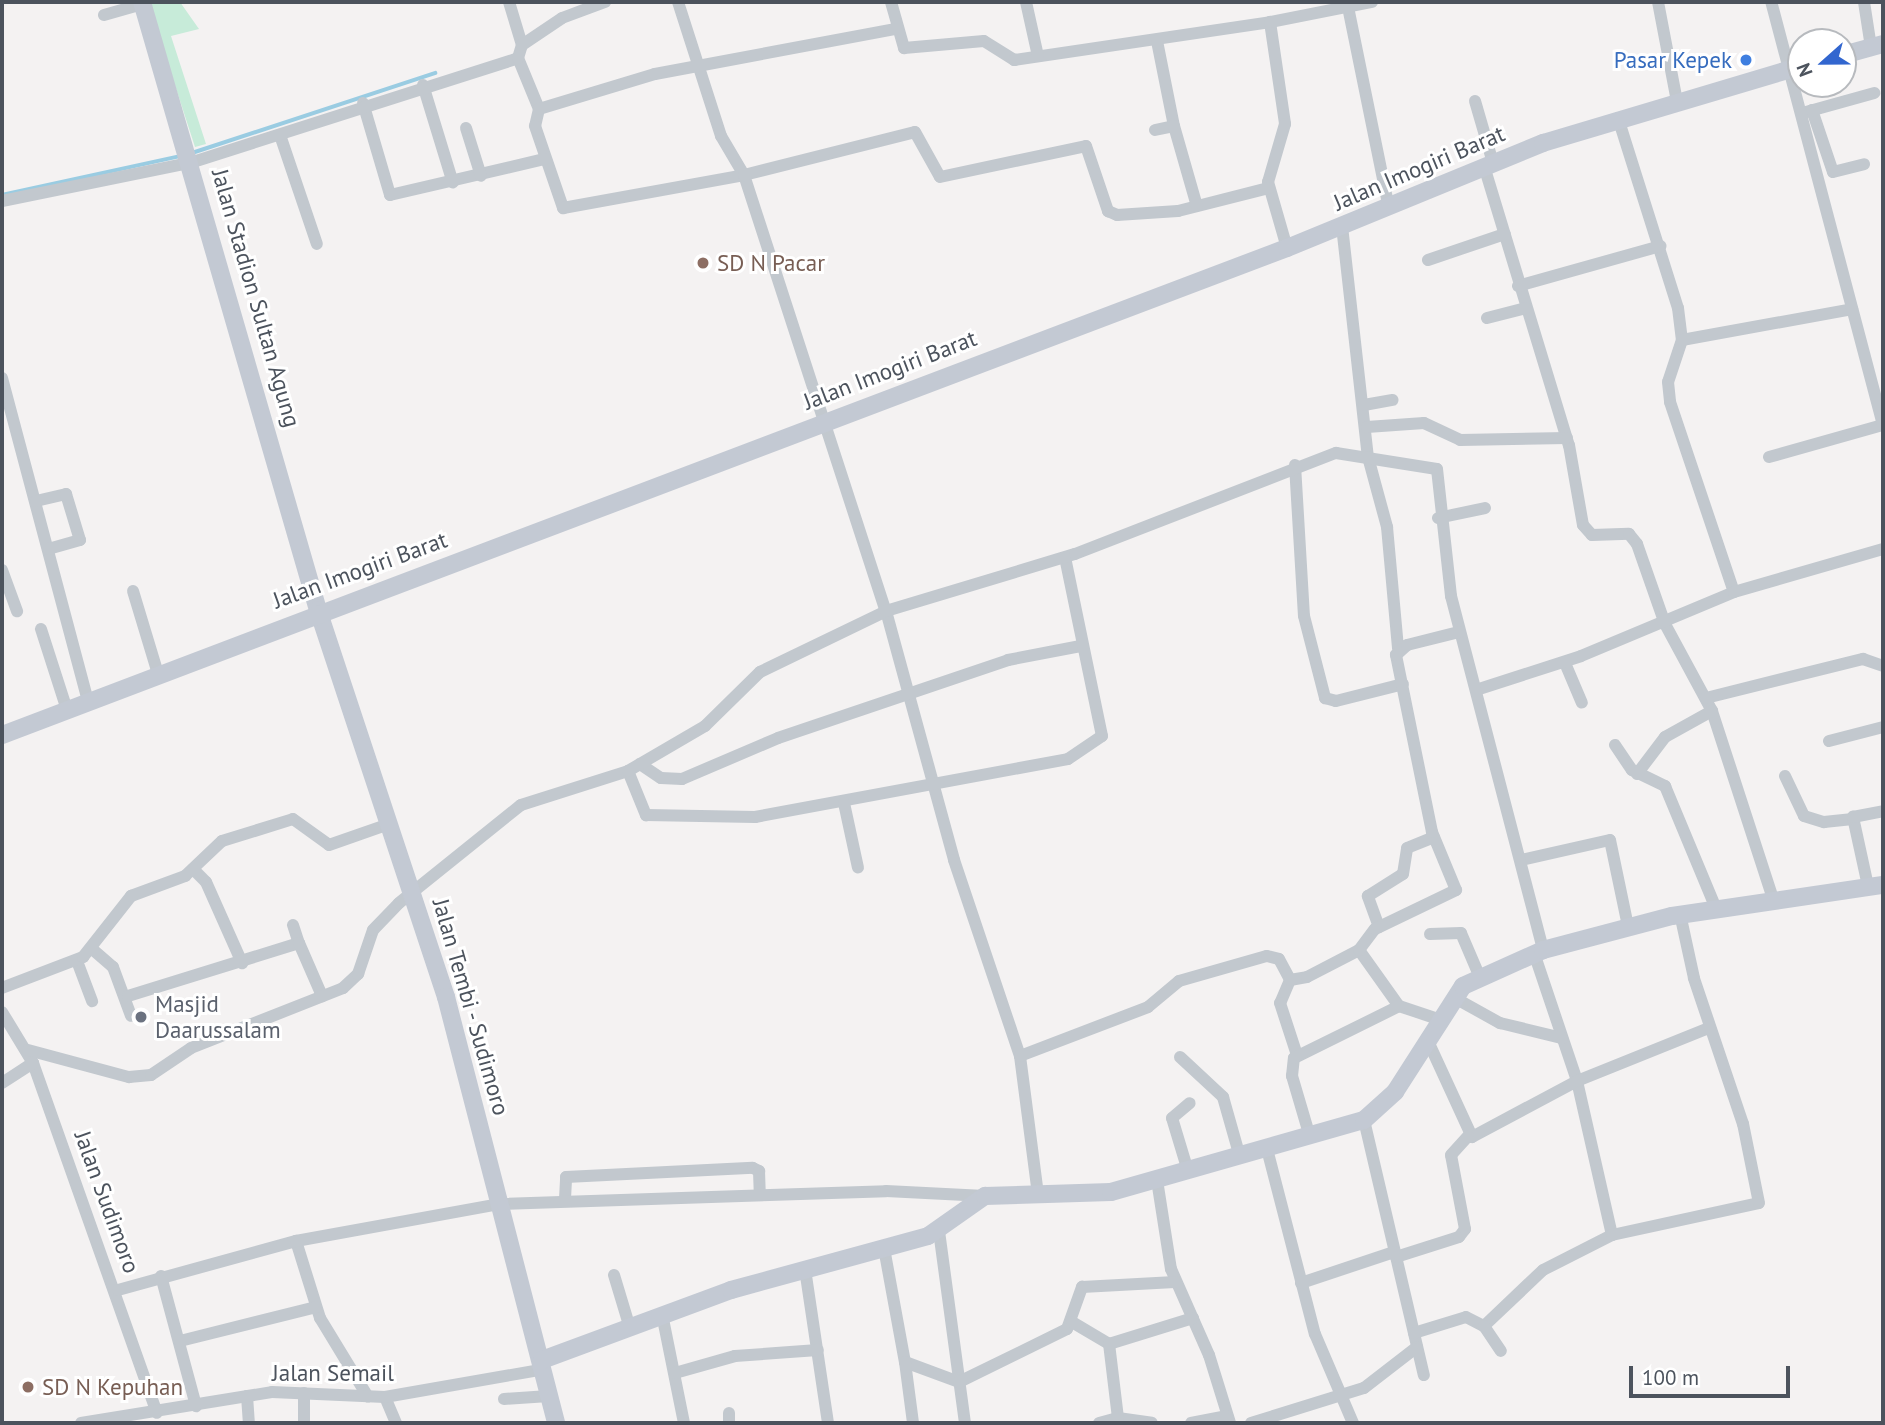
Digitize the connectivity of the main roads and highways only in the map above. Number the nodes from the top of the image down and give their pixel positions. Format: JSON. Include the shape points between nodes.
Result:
{"nodes":[{"id":1,"x":142,"y":3,"type":"edge"},
{"id":2,"x":1877,"y":45,"type":"edge"},
{"id":3,"x":1857,"y":51,"type":"edge"},
{"id":4,"x":1787,"y":70,"type":"edge"},
{"id":5,"x":317,"y":610,"type":"junction"},
{"id":6,"x":2,"y":735,"type":"edge"},
{"id":7,"x":1876,"y":886,"type":"edge"},
{"id":8,"x":543,"y":1364,"type":"junction"},
{"id":9,"x":556,"y":1423,"type":"edge"}],
"edges":[{"from":1,"to":5,"type":"main road","name":"Jalan Stadion Sultan Agung","via":[[191,157]]},
{"from":2,"to":3,"type":"main road"},
{"from":4,"to":5,"type":"main road","name":"Jalan Imogiri Barat","via":[[1618,118],[1489,164],[1342,226]]},
{"from":5,"to":6,"type":"main road","name":"Jalan Imogiri Barat"},
{"from":5,"to":8,"type":"main road","name":"Jalan Tembi - Sudimoro","via":[[414,892]]},
{"from":7,"to":8,"type":"main road","via":[[1680,915],[1538,952],[1479,975],[1453,997],[1395,1092],[1364,1120],[1100,1193],[985,1196],[939,1231],[662,1314]]},
{"from":8,"to":9,"type":"main road","name":"Jalan Tembi - Sudimoro"}]}
